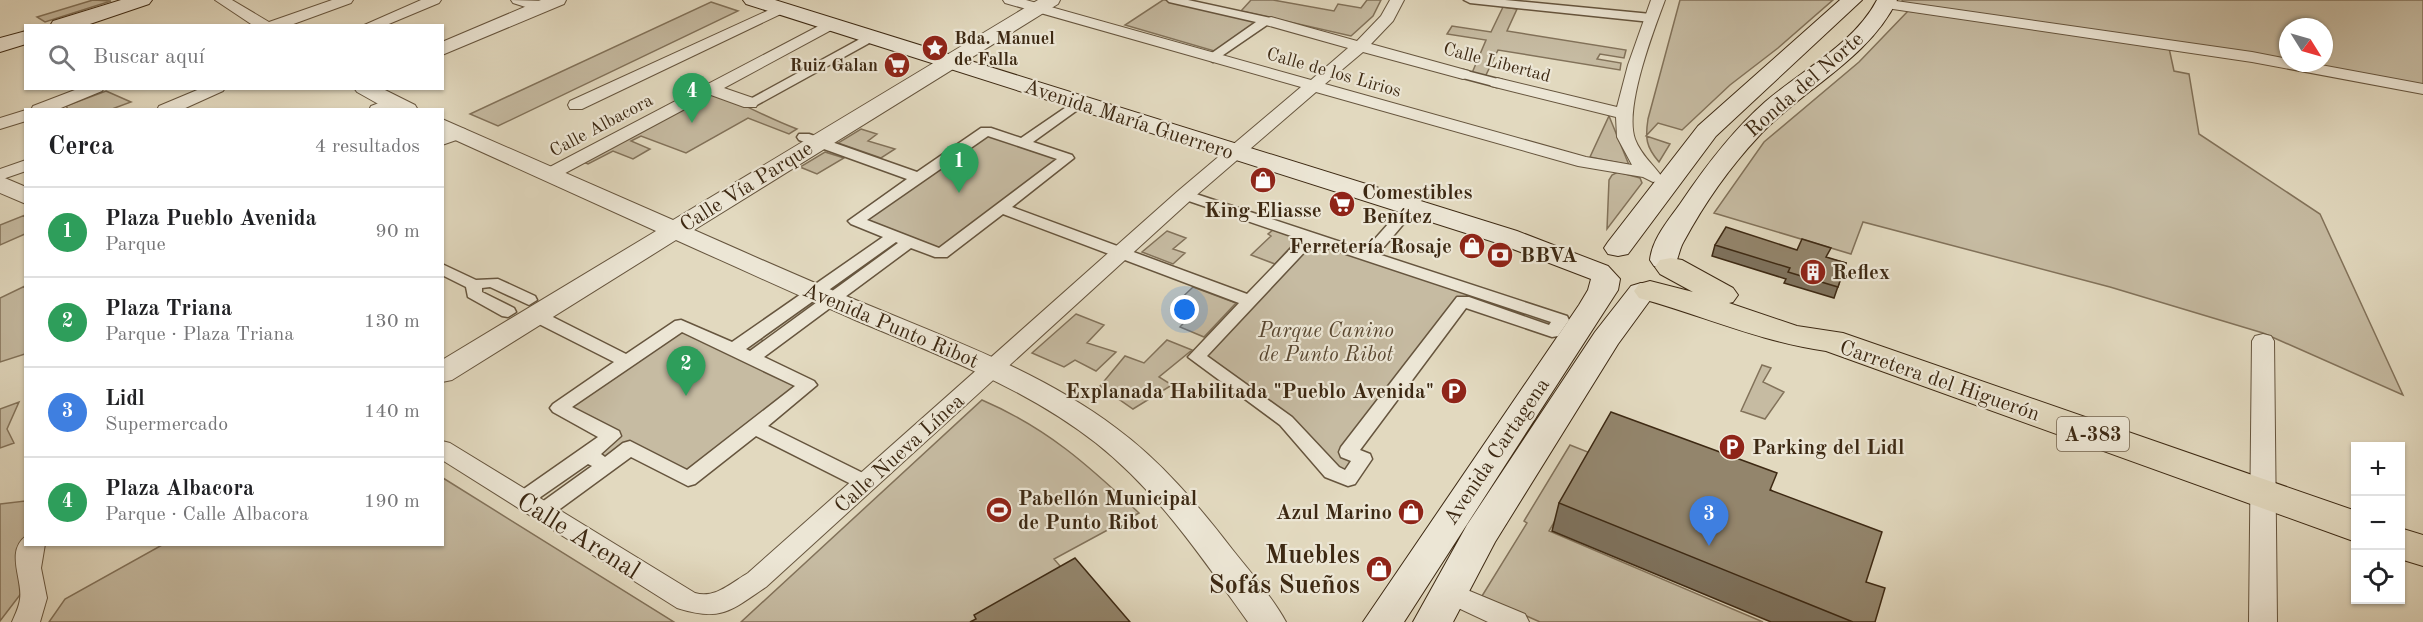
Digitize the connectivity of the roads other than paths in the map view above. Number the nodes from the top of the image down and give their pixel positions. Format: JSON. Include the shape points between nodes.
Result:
{"nodes":[{"id":1,"x":142,"y":0,"type":"edge"},
{"id":2,"x":222,"y":0,"type":"edge"},
{"id":3,"x":346,"y":0,"type":"edge"},
{"id":4,"x":434,"y":0,"type":"edge"},
{"id":5,"x":518,"y":0,"type":"edge"},
{"id":6,"x":753,"y":0,"type":"edge"},
{"id":7,"x":1173,"y":0,"type":"edge"},
{"id":8,"x":1397,"y":0,"type":"edge"},
{"id":9,"x":1470,"y":0,"type":"edge"},
{"id":10,"x":1658,"y":0,"type":"edge"},
{"id":11,"x":1852,"y":0,"type":"edge"},
{"id":12,"x":551,"y":2,"type":"edge"},
{"id":13,"x":1887,"y":2,"type":"edge"},
{"id":14,"x":1031,"y":3,"type":"edge"},
{"id":15,"x":780,"y":9,"type":"junction"},
{"id":16,"x":1651,"y":18,"type":"junction"},
{"id":17,"x":1268,"y":22,"type":"junction"},
{"id":18,"x":67,"y":24,"type":"edge"},
{"id":19,"x":262,"y":24,"type":"edge"},
{"id":20,"x":278,"y":24,"type":"edge"},
{"id":21,"x":374,"y":24,"type":"edge"},
{"id":22,"x":830,"y":25,"type":"junction"},
{"id":23,"x":24,"y":38,"type":"edge"},
{"id":24,"x":869,"y":38,"type":"junction"},
{"id":25,"x":0,"y":45,"type":"edge"},
{"id":26,"x":1360,"y":45,"type":"junction"},
{"id":27,"x":444,"y":48,"type":"edge"},
{"id":28,"x":1213,"y":58,"type":"junction"},
{"id":29,"x":942,"y":61,"type":"junction"},
{"id":30,"x":1463,"y":74,"type":"joint"},
{"id":31,"x":1497,"y":83,"type":"joint"},
{"id":32,"x":1313,"y":87,"type":"junction"},
{"id":33,"x":710,"y":89,"type":"junction"},
{"id":34,"x":2423,"y":89,"type":"edge"},
{"id":35,"x":91,"y":90,"type":"edge"},
{"id":36,"x":212,"y":90,"type":"edge"},
{"id":37,"x":367,"y":90,"type":"edge"},
{"id":38,"x":750,"y":103,"type":"joint"},
{"id":39,"x":576,"y":105,"type":"dead end"},
{"id":40,"x":1085,"y":105,"type":"junction"},
{"id":41,"x":392,"y":107,"type":"edge"},
{"id":42,"x":44,"y":108,"type":"edge"},
{"id":43,"x":170,"y":108,"type":"edge"},
{"id":44,"x":1624,"y":114,"type":"junction"},
{"id":45,"x":24,"y":116,"type":"edge"},
{"id":46,"x":0,"y":124,"type":"edge"},
{"id":47,"x":448,"y":133,"type":"edge"},
{"id":48,"x":811,"y":139,"type":"junction"},
{"id":49,"x":1030,"y":145,"type":"junction"},
{"id":50,"x":1235,"y":153,"type":"junction"},
{"id":51,"x":24,"y":166,"type":"edge"},
{"id":52,"x":1649,"y":173,"type":"junction"},
{"id":53,"x":550,"y":174,"type":"junction"},
{"id":54,"x":0,"y":175,"type":"edge"},
{"id":55,"x":919,"y":178,"type":"junction"},
{"id":56,"x":0,"y":183,"type":"edge"},
{"id":57,"x":1185,"y":195,"type":"junction"},
{"id":58,"x":1659,"y":196,"type":"junction"},
{"id":59,"x":24,"y":197,"type":"edge"},
{"id":60,"x":1000,"y":208,"type":"junction"},
{"id":61,"x":1410,"y":208,"type":"junction"},
{"id":62,"x":666,"y":227,"type":"junction"},
{"id":63,"x":1310,"y":237,"type":"junction"},
{"id":64,"x":901,"y":239,"type":"junction"},
{"id":65,"x":1120,"y":253,"type":"junction"},
{"id":66,"x":1368,"y":256,"type":"junction"},
{"id":67,"x":1606,"y":262,"type":"junction"},
{"id":68,"x":444,"y":270,"type":"edge"},
{"id":69,"x":1656,"y":278,"type":"junction"},
{"id":70,"x":474,"y":285,"type":"junction"},
{"id":71,"x":823,"y":296,"type":"junction"},
{"id":72,"x":1250,"y":301,"type":"junction"},
{"id":73,"x":524,"y":309,"type":"junction"},
{"id":74,"x":2263,"y":341,"type":"dead end"},
{"id":75,"x":444,"y":350,"type":"edge"},
{"id":76,"x":733,"y":350,"type":"junction"},
{"id":77,"x":751,"y":358,"type":"junction"},
{"id":78,"x":627,"y":362,"type":"junction"},
{"id":79,"x":993,"y":368,"type":"junction"},
{"id":80,"x":444,"y":371,"type":"edge"},
{"id":81,"x":754,"y":427,"type":"junction"},
{"id":82,"x":612,"y":436,"type":"junction"},
{"id":83,"x":630,"y":448,"type":"junction"},
{"id":84,"x":444,"y":450,"type":"edge"},
{"id":85,"x":587,"y":455,"type":"junction"},
{"id":86,"x":606,"y":466,"type":"junction"},
{"id":87,"x":866,"y":483,"type":"junction"},
{"id":88,"x":2263,"y":494,"type":"junction"},
{"id":89,"x":532,"y":506,"type":"junction"},
{"id":90,"x":2351,"y":526,"type":"edge"},
{"id":91,"x":2405,"y":545,"type":"edge"},
{"id":92,"x":32,"y":546,"type":"edge"},
{"id":93,"x":2423,"y":550,"type":"edge"},
{"id":94,"x":721,"y":603,"type":"joint"},
{"id":95,"x":1440,"y":607,"type":"edge"},
{"id":96,"x":26,"y":622,"type":"edge"},
{"id":97,"x":1268,"y":622,"type":"edge"},
{"id":98,"x":1383,"y":622,"type":"edge"},
{"id":99,"x":1515,"y":622,"type":"edge"},
{"id":100,"x":2263,"y":622,"type":"edge"}],
"edges":[{"from":1,"to":18,"type":"main road"},
{"from":2,"to":19,"type":"street"},
{"from":3,"to":20,"type":"street"},
{"from":4,"to":21,"type":"street"},
{"from":5,"to":12,"type":"street","via":[[535,6]]},
{"from":6,"to":15,"type":"main road","name":"Avenida María Guerrero"},
{"from":7,"to":17,"type":"street"},
{"from":8,"to":26,"type":"street","name":"Calle Nueva Línea","via":[[1383,26]]},
{"from":9,"to":16,"type":"street"},
{"from":10,"to":16,"type":"street"},
{"from":11,"to":58,"type":"main road","name":"Ronda del Norte","via":[[1707,131]]},
{"from":12,"to":27,"type":"street"},
{"from":13,"to":34,"type":"street","via":[[2252,57]]},
{"from":13,"to":69,"type":"main road","name":"Ronda del Norte","via":[[1860,36],[1764,115],[1724,158],[1669,242]]},
{"from":14,"to":28,"type":"street","name":"Calle de los Lirios"},
{"from":14,"to":29,"type":"street","name":"Calle Vía Parque"},
{"from":15,"to":22,"type":"main road","name":"Avenida María Guerrero"},
{"from":15,"to":39,"type":"street"},
{"from":16,"to":44,"type":"street"},
{"from":17,"to":26,"type":"street","name":"Calle Libertad"},
{"from":17,"to":28,"type":"street"},
{"from":22,"to":24,"type":"main road","name":"Avenida María Guerrero"},
{"from":22,"to":33,"type":"street","name":"Calle Albacora"},
{"from":23,"to":25,"type":"main road"},
{"from":24,"to":29,"type":"main road","name":"Avenida María Guerrero"},
{"from":24,"to":38,"type":"street"},
{"from":26,"to":30,"type":"street","name":"Calle Libertad"},
{"from":26,"to":32,"type":"street","name":"Calle Nueva Línea"},
{"from":28,"to":32,"type":"street","name":"Calle de los Lirios"},
{"from":29,"to":40,"type":"main road","name":"Avenida María Guerrero"},
{"from":29,"to":48,"type":"street","name":"Calle Vía Parque"},
{"from":30,"to":31,"type":"street","name":"Calle Libertad"},
{"from":31,"to":44,"type":"street","name":"Calle Libertad"},
{"from":32,"to":50,"type":"street","name":"Calle Nueva Línea"},
{"from":32,"to":52,"type":"street","name":"Calle de los Lirios","via":[[1584,162]]},
{"from":33,"to":38,"type":"street"},
{"from":33,"to":53,"type":"street","name":"Calle Albacora"},
{"from":35,"to":42,"type":"street"},
{"from":36,"to":43,"type":"street"},
{"from":37,"to":41,"type":"street"},
{"from":40,"to":49,"type":"street"},
{"from":40,"to":50,"type":"main road","name":"Avenida María Guerrero"},
{"from":44,"to":52,"type":"street","via":[[1627,140]]},
{"from":45,"to":46,"type":"street"},
{"from":47,"to":53,"type":"street","name":"Avenida Punto Ribot"},
{"from":48,"to":55,"type":"street"},
{"from":48,"to":62,"type":"street","name":"Calle Vía Parque"},
{"from":49,"to":55,"type":"street","via":[[986,131]]},
{"from":49,"to":60,"type":"street","via":[[1067,158]]},
{"from":50,"to":57,"type":"street","name":"Calle Nueva Línea"},
{"from":50,"to":61,"type":"main road","name":"Avenida María Guerrero"},
{"from":51,"to":54,"type":"street"},
{"from":52,"to":58,"type":"street","via":[[1659,183]]},
{"from":53,"to":62,"type":"street","name":"Avenida Punto Ribot"},
{"from":55,"to":64,"type":"street","via":[[856,221]]},
{"from":56,"to":59,"type":"street"},
{"from":57,"to":63,"type":"street"},
{"from":57,"to":65,"type":"street","name":"Calle Nueva Línea"},
{"from":58,"to":67,"type":"main road","name":"Ronda del Norte"},
{"from":60,"to":64,"type":"street","via":[[941,254]]},
{"from":60,"to":65,"type":"street"},
{"from":61,"to":66,"type":"street"},
{"from":61,"to":67,"type":"main road","name":"Avenida María Guerrero"},
{"from":62,"to":71,"type":"street","name":"Avenida Punto Ribot"},
{"from":62,"to":73,"type":"street","name":"Calle Vía Parque"},
{"from":63,"to":66,"type":"street"},
{"from":63,"to":72,"type":"street"},
{"from":64,"to":71,"type":"street"},
{"from":65,"to":72,"type":"street"},
{"from":65,"to":79,"type":"street","name":"Calle Nueva Línea"},
{"from":66,"to":72,"type":"street","via":[[1562,320],[1552,332],[1463,301],[1348,452],[1363,459],[1348,479],[1332,472],[1286,421],[1197,357]]},
{"from":67,"to":69,"type":"main road","via":[[1620,287]]},
{"from":67,"to":69,"type":"main road","via":[[1643,249]]},
{"from":67,"to":98,"type":"main road","name":"Avenida Cartagena","via":[[1603,290],[1594,306]]},
{"from":68,"to":70,"type":"street"},
{"from":69,"to":88,"type":"main road","name":"Carretera del Higuerón","number":"A-383","via":[[1690,301],[1793,336],[1831,341]]},
{"from":69,"to":95,"type":"main road","name":"Avenida Cartagena","via":[[1606,339],[1480,535]]},
{"from":70,"to":73,"type":"street","via":[[492,282]]},
{"from":70,"to":73,"type":"street","via":[[474,294]]},
{"from":71,"to":76,"type":"street"},
{"from":71,"to":77,"type":"street"},
{"from":71,"to":79,"type":"street","name":"Avenida Punto Ribot"},
{"from":73,"to":75,"type":"street","name":"Calle Vía Parque"},
{"from":73,"to":78,"type":"street"},
{"from":73,"to":80,"type":"street","name":"Calle Vía Parque"},
{"from":74,"to":88,"type":"street"},
{"from":76,"to":77,"type":"street"},
{"from":76,"to":78,"type":"street","via":[[681,326]]},
{"from":77,"to":81,"type":"street","via":[[808,385]]},
{"from":78,"to":82,"type":"street","via":[[559,408]]},
{"from":79,"to":87,"type":"street","name":"Calle Nueva Línea"},
{"from":79,"to":97,"type":"street","name":"Avenida Punto Ribot","via":[[1052,398],[1108,436],[1157,482]]},
{"from":81,"to":83,"type":"street","via":[[688,479]]},
{"from":81,"to":87,"type":"street"},
{"from":82,"to":83,"type":"street"},
{"from":82,"to":85,"type":"street"},
{"from":83,"to":86,"type":"street"},
{"from":84,"to":89,"type":"street","name":"Calle Arenal"},
{"from":85,"to":86,"type":"street"},
{"from":85,"to":89,"type":"street"},
{"from":86,"to":89,"type":"street"},
{"from":87,"to":94,"type":"street","name":"Calle Nueva Línea","via":[[757,580]]},
{"from":88,"to":90,"type":"main road","name":"Carretera del Higuerón","number":"A-383"},
{"from":88,"to":100,"type":"street"},
{"from":89,"to":94,"type":"street","name":"Calle Arenal","via":[[687,601],[704,606]]},
{"from":91,"to":93,"type":"main road"},
{"from":92,"to":96,"type":"street","via":[[28,568],[34,598]]},
{"from":95,"to":99,"type":"street"}]}
